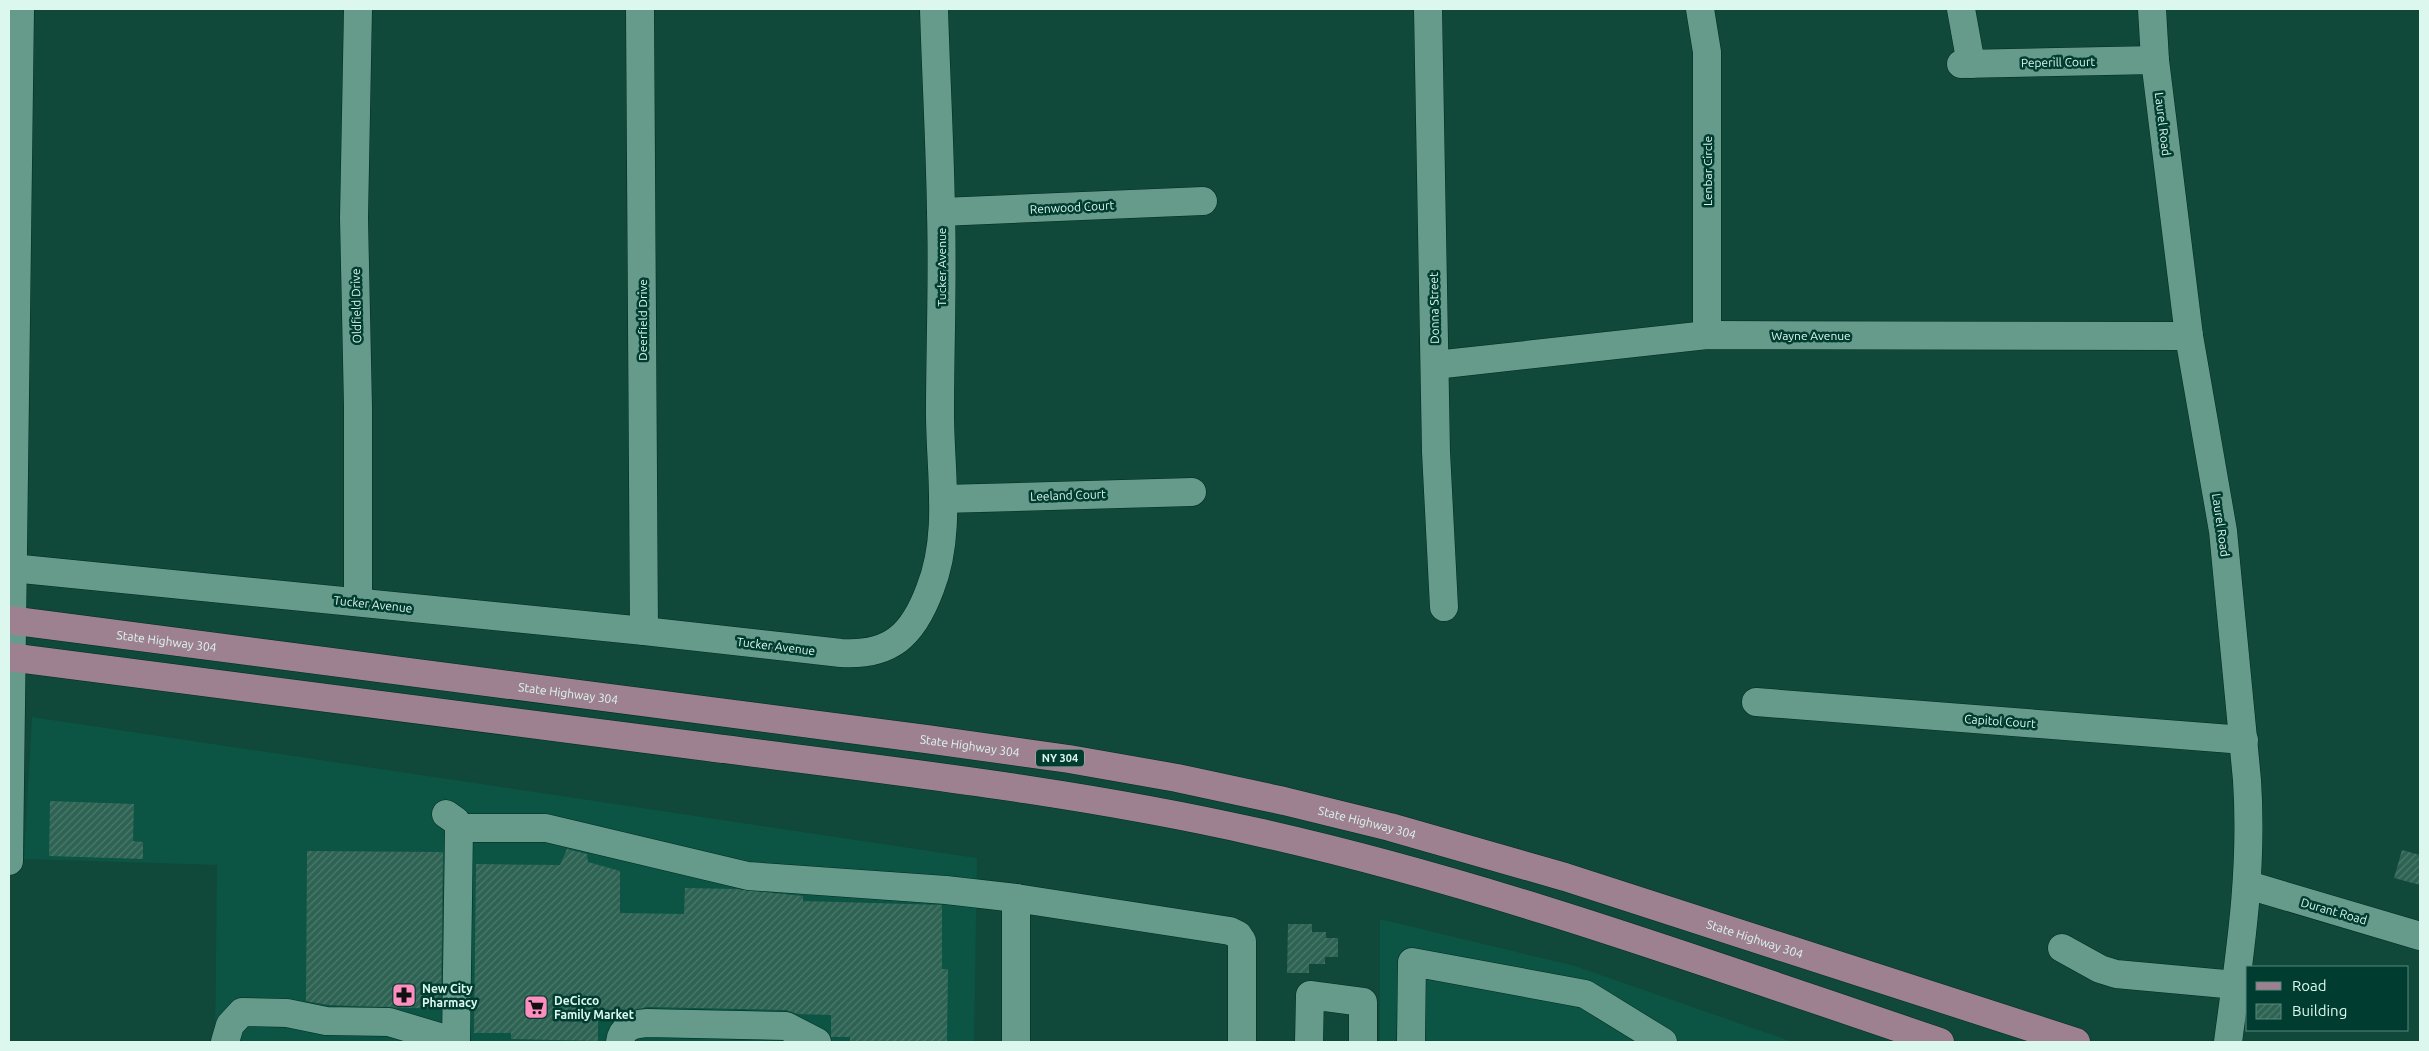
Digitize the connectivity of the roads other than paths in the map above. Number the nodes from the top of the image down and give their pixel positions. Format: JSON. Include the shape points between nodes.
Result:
{"nodes":[{"id":1,"x":20,"y":9,"type":"edge"},
{"id":2,"x":358,"y":9,"type":"edge"},
{"id":3,"x":640,"y":9,"type":"edge"},
{"id":4,"x":934,"y":9,"type":"edge"},
{"id":5,"x":1428,"y":9,"type":"edge"},
{"id":6,"x":1700,"y":9,"type":"edge"},
{"id":7,"x":1961,"y":9,"type":"edge"},
{"id":8,"x":2152,"y":9,"type":"edge"},
{"id":9,"x":2155,"y":60,"type":"junction"},
{"id":10,"x":1203,"y":201,"type":"dead end"},
{"id":11,"x":941,"y":212,"type":"junction"},
{"id":12,"x":1706,"y":335,"type":"junction"},
{"id":13,"x":2189,"y":336,"type":"junction"},
{"id":14,"x":1435,"y":365,"type":"junction"},
{"id":15,"x":1192,"y":492,"type":"dead end"},
{"id":16,"x":943,"y":499,"type":"junction"},
{"id":17,"x":12,"y":568,"type":"junction"},
{"id":18,"x":358,"y":602,"type":"junction"},
{"id":19,"x":1444,"y":607,"type":"dead end"},
{"id":20,"x":10,"y":620,"type":"edge"},
{"id":21,"x":644,"y":631,"type":"junction"},
{"id":22,"x":10,"y":657,"type":"edge"},
{"id":23,"x":1756,"y":702,"type":"dead end"},
{"id":24,"x":2244,"y":740,"type":"junction"},
{"id":25,"x":9,"y":813,"type":"edge"},
{"id":26,"x":9,"y":861,"type":"edge"},
{"id":27,"x":2248,"y":885,"type":"junction"},
{"id":28,"x":1016,"y":898,"type":"junction"},
{"id":29,"x":2420,"y":936,"type":"edge"},
{"id":30,"x":2062,"y":948,"type":"dead end"},
{"id":31,"x":2236,"y":985,"type":"junction"},
{"id":32,"x":225,"y":1042,"type":"edge"},
{"id":33,"x":456,"y":1042,"type":"edge"},
{"id":34,"x":620,"y":1042,"type":"edge"},
{"id":35,"x":817,"y":1042,"type":"edge"},
{"id":36,"x":1016,"y":1042,"type":"edge"},
{"id":37,"x":1242,"y":1042,"type":"edge"},
{"id":38,"x":1309,"y":1042,"type":"edge"},
{"id":39,"x":1363,"y":1042,"type":"edge"},
{"id":40,"x":1411,"y":1042,"type":"edge"},
{"id":41,"x":1663,"y":1042,"type":"edge"},
{"id":42,"x":1940,"y":1042,"type":"edge"},
{"id":43,"x":2076,"y":1042,"type":"edge"},
{"id":44,"x":2228,"y":1042,"type":"edge"}],
"edges":[{"from":1,"to":17,"type":"street"},
{"from":2,"to":18,"type":"street","name":"Oldfield Drive","via":[[354,218]]},
{"from":3,"to":21,"type":"street","name":"Deerfield Drive"},
{"from":4,"to":11,"type":"street","name":"Tucker Avenue"},
{"from":5,"to":14,"type":"street","name":"Donna Street"},
{"from":6,"to":12,"type":"street","name":"Lenbar Circle","via":[[1707,52]]},
{"from":7,"to":9,"type":"street","name":"Peperill Court","via":[[1966,64]]},
{"from":8,"to":9,"type":"street","name":"Laurel Road"},
{"from":9,"to":13,"type":"street","name":"Laurel Road"},
{"from":10,"to":11,"type":"street","name":"Renwood Court"},
{"from":11,"to":16,"type":"street","name":"Tucker Avenue"},
{"from":12,"to":13,"type":"street","name":"Wayne Avenue"},
{"from":12,"to":14,"type":"street","name":"Wayne Avenue"},
{"from":13,"to":24,"type":"street","name":"Laurel Road","via":[[2223,531]]},
{"from":14,"to":19,"type":"street","name":"Donna Street"},
{"from":15,"to":16,"type":"street","name":"Leeland Court"},
{"from":16,"to":21,"type":"street","name":"Tucker Avenue","via":[[940,547],[931,589],[905,634],[886,648],[872,653],[841,653]]},
{"from":17,"to":18,"type":"street","name":"Tucker Avenue"},
{"from":17,"to":20,"type":"street"},
{"from":18,"to":21,"type":"street","name":"Tucker Avenue"},
{"from":20,"to":22,"type":"street"},
{"from":20,"to":43,"type":"main road","name":"State Highway 304","number":"NY 304","via":[[953,742],[1178,778],[1346,815],[1522,864]]},
{"from":22,"to":25,"type":"street"},
{"from":22,"to":42,"type":"main road","via":[[966,780],[1148,809],[1334,850],[1475,888],[1640,940]]},
{"from":23,"to":24,"type":"street","name":"Capitol Court"},
{"from":24,"to":27,"type":"street","name":"Laurel Road","via":[[2250,818]]},
{"from":25,"to":26,"type":"street"},
{"from":27,"to":29,"type":"street","name":"Durant Road"},
{"from":27,"to":31,"type":"street","name":"Laurel Road"},
{"from":28,"to":33,"type":"street","via":[[748,876],[546,828],[452,821]]},
{"from":28,"to":36,"type":"street"},
{"from":28,"to":37,"type":"street","via":[[1230,931],[1238,935],[1242,941]]},
{"from":30,"to":31,"type":"street","via":[[2100,970],[2116,974]]},
{"from":31,"to":44,"type":"street","name":"Laurel Road"},
{"from":32,"to":33,"type":"street","via":[[230,1025],[242,1012],[287,1013],[326,1021],[389,1022]]},
{"from":34,"to":35,"type":"street","via":[[622,1032],[628,1027],[647,1023],[786,1026]]},
{"from":38,"to":39,"type":"street","via":[[1310,995],[1363,1002]]},
{"from":40,"to":41,"type":"street","via":[[1412,962],[1585,994]]}]}
